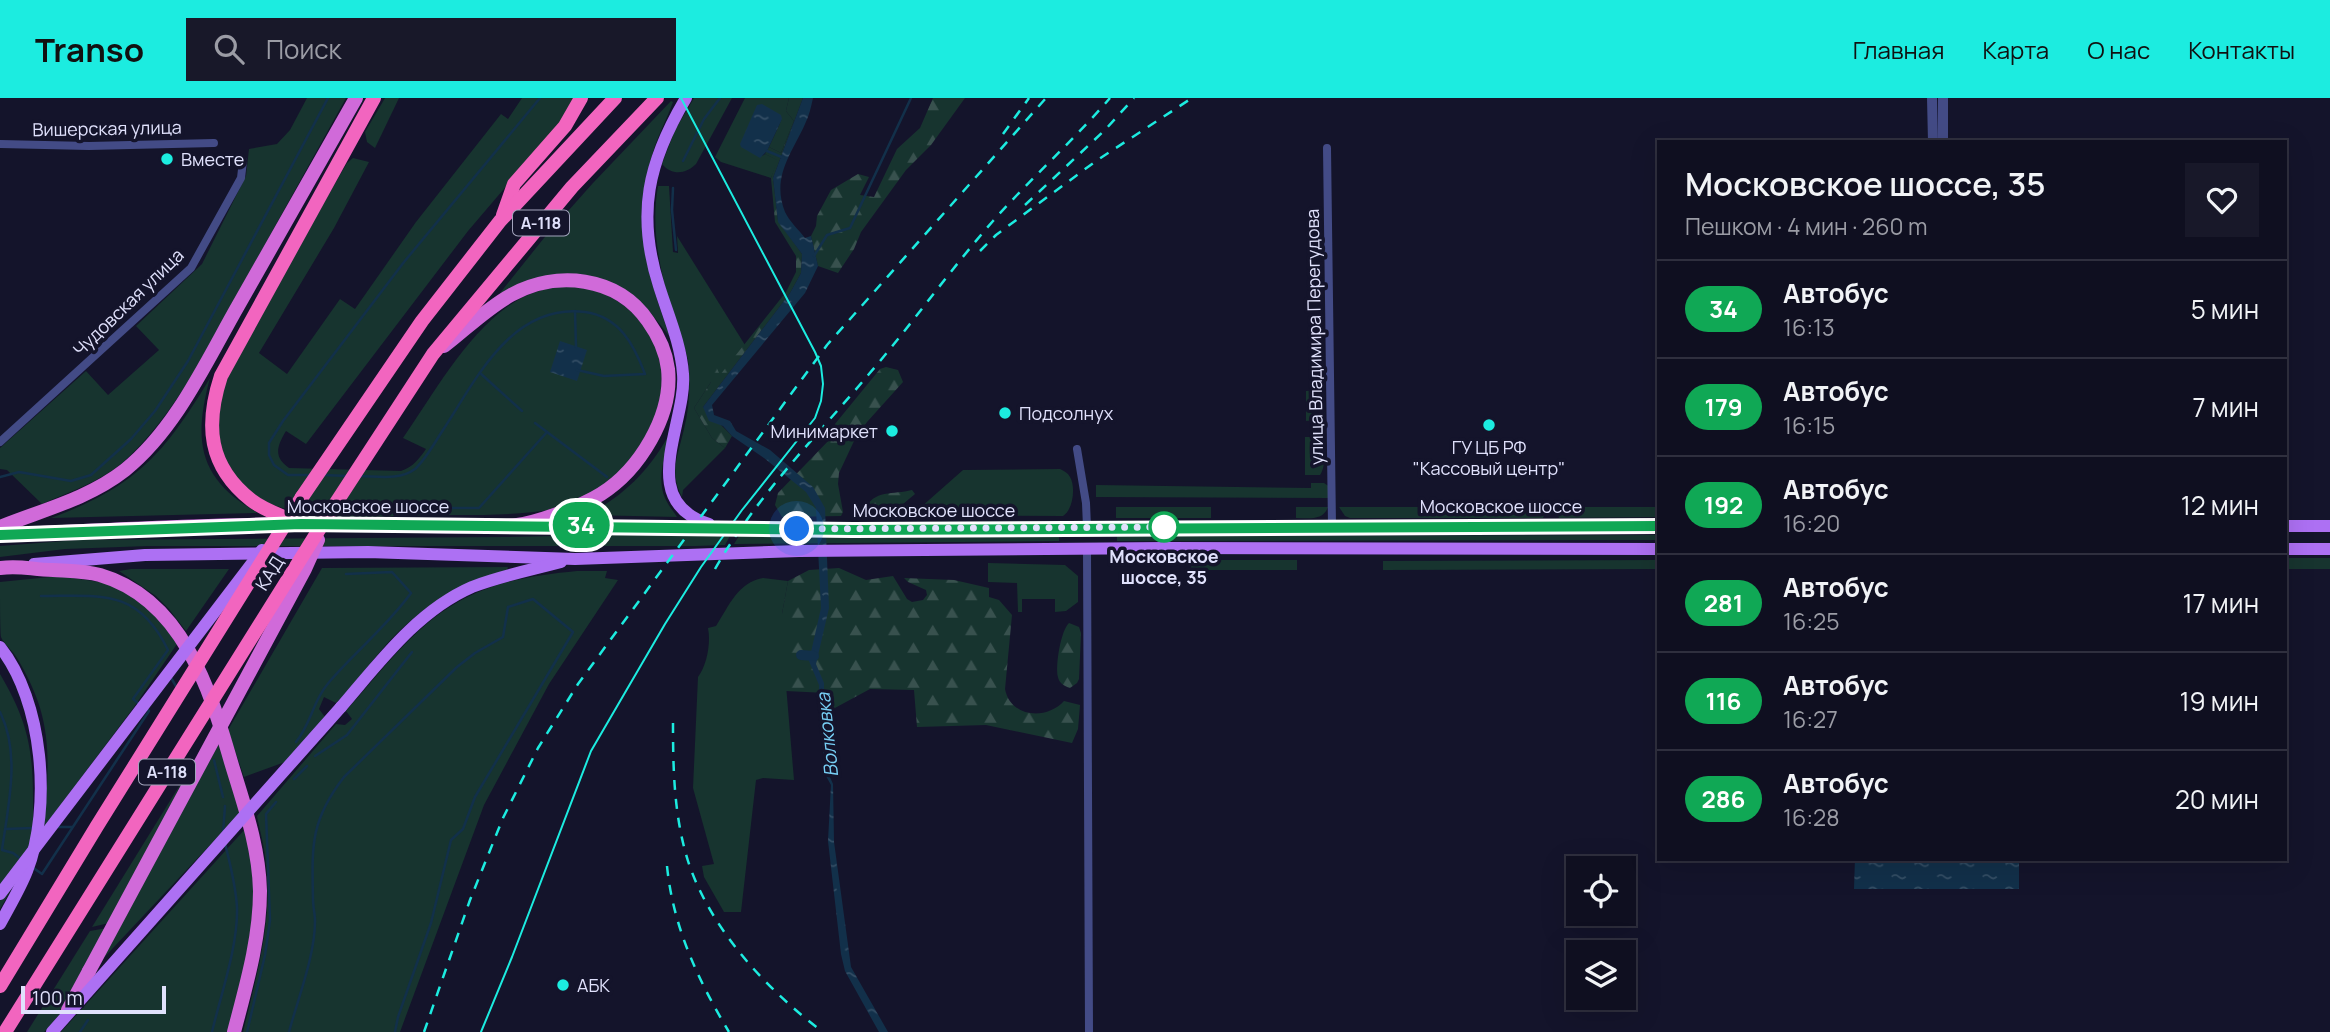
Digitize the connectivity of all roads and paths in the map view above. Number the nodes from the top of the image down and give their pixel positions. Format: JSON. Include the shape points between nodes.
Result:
{"nodes":[{"id":1,"x":356,"y":98,"type":"edge"},
{"id":2,"x":374,"y":98,"type":"edge"},
{"id":3,"x":581,"y":98,"type":"edge"},
{"id":4,"x":615,"y":98,"type":"edge"},
{"id":5,"x":657,"y":98,"type":"edge"},
{"id":6,"x":686,"y":98,"type":"edge"},
{"id":7,"x":1932,"y":98,"type":"edge"},
{"id":8,"x":1943,"y":98,"type":"edge"},
{"id":9,"x":1933,"y":140,"type":"edge"},
{"id":10,"x":1943,"y":140,"type":"edge"},
{"id":11,"x":214,"y":143,"type":"dead end"},
{"id":12,"x":0,"y":144,"type":"edge"},
{"id":13,"x":1327,"y":148,"type":"dead end"},
{"id":14,"x":243,"y":160,"type":"dead end"},
{"id":15,"x":500,"y":221,"type":"junction"},
{"id":16,"x":433,"y":354,"type":"junction"},
{"id":17,"x":0,"y":442,"type":"edge"},
{"id":18,"x":1077,"y":449,"type":"dead end"},
{"id":19,"x":302,"y":497,"type":"junction"},
{"id":20,"x":330,"y":512,"type":"junction"},
{"id":21,"x":301,"y":524,"type":"junction"},
{"id":22,"x":518,"y":525,"type":"junction"},
{"id":23,"x":1332,"y":526,"type":"junction"},
{"id":24,"x":1657,"y":526,"type":"edge"},
{"id":25,"x":2287,"y":526,"type":"edge"},
{"id":26,"x":2330,"y":526,"type":"edge"},
{"id":27,"x":0,"y":527,"type":"edge"},
{"id":28,"x":719,"y":527,"type":"junction"},
{"id":29,"x":1087,"y":527,"type":"junction"},
{"id":30,"x":0,"y":535,"type":"edge"},
{"id":31,"x":1087,"y":549,"type":"junction"},
{"id":32,"x":1657,"y":549,"type":"edge"},
{"id":33,"x":2287,"y":549,"type":"edge"},
{"id":34,"x":2330,"y":549,"type":"edge"},
{"id":35,"x":575,"y":559,"type":"junction"},
{"id":36,"x":20,"y":565,"type":"junction"},
{"id":37,"x":0,"y":568,"type":"edge"},
{"id":38,"x":0,"y":647,"type":"edge"},
{"id":39,"x":0,"y":660,"type":"edge"},
{"id":40,"x":36,"y":735,"type":"junction"},
{"id":41,"x":0,"y":894,"type":"edge"},
{"id":42,"x":0,"y":924,"type":"edge"},
{"id":43,"x":0,"y":986,"type":"edge"},
{"id":44,"x":5,"y":1032,"type":"edge"},
{"id":45,"x":54,"y":1032,"type":"edge"},
{"id":46,"x":234,"y":1032,"type":"edge"},
{"id":47,"x":1089,"y":1032,"type":"edge"}],
"edges":[{"from":1,"to":27,"type":"highway","via":[[165,428],[145,452],[106,483]]},
{"from":2,"to":21,"type":"highway","via":[[221,376],[214,397],[213,449],[222,470],[253,501]]},
{"from":3,"to":15,"type":"highway","via":[[565,126],[514,184]]},
{"from":4,"to":15,"type":"highway","name":"КАД","number":"А-118"},
{"from":5,"to":16,"type":"highway","name":"КАД","number":"А-118","via":[[572,187]]},
{"from":6,"to":28,"type":"main road","via":[[656,159],[646,234],[683,373],[680,414],[668,462],[670,487],[681,508]]},
{"from":7,"to":9,"type":"street"},
{"from":8,"to":10,"type":"street"},
{"from":11,"to":12,"type":"street","name":"Вишерская улица"},
{"from":13,"to":23,"type":"street","name":"улица Владимира Перегудова"},
{"from":14,"to":17,"type":"street","name":"Чудовская улица","via":[[241,178],[191,268]]},
{"from":15,"to":19,"type":"highway","name":"КАД","number":"А-118","via":[[422,321]]},
{"from":16,"to":20,"type":"highway","name":"КАД","number":"А-118"},
{"from":16,"to":22,"type":"highway","via":[[510,295],[549,281],[573,279],[621,295],[647,319],[661,343],[668,370],[665,400],[653,435],[631,467],[602,494],[581,505]]},
{"from":18,"to":29,"type":"street"},
{"from":19,"to":41,"type":"main road","bridge":true},
{"from":19,"to":43,"type":"highway","name":"КАД","number":"А-118","bridge":true},
{"from":20,"to":44,"type":"highway","name":"КАД","number":"А-118","bridge":true},
{"from":20,"to":45,"type":"highway","bridge":true,"via":[[305,569]]},
{"from":21,"to":22,"type":"highway","name":"Московское шоссе"},
{"from":21,"to":30,"type":"highway","name":"Московское шоссе"},
{"from":22,"to":28,"type":"main road","name":"Московское шоссе"},
{"from":23,"to":24,"type":"main road","name":"Московское шоссе"},
{"from":23,"to":29,"type":"main road","name":"Московское шоссе"},
{"from":25,"to":26,"type":"main road"},
{"from":28,"to":29,"type":"main road","name":"Московское шоссе"},
{"from":29,"to":31,"type":"main road"},
{"from":31,"to":32,"type":"main road"},
{"from":31,"to":35,"type":"main road","via":[[799,551]]},
{"from":31,"to":47,"type":"street"},
{"from":33,"to":34,"type":"main road"},
{"from":35,"to":36,"type":"main road","via":[[369,552],[159,555]]},
{"from":35,"to":45,"type":"main road","bridge":true,"via":[[471,588],[426,615],[391,648]]},
{"from":36,"to":37,"type":"highway"},
{"from":36,"to":46,"type":"highway","via":[[98,574],[135,590],[165,615],[192,654],[219,718],[258,863],[258,928]]},
{"from":38,"to":40,"type":"main road","via":[[27,694]]},
{"from":39,"to":40,"type":"main road"},
{"from":40,"to":42,"type":"main road","bridge":true,"via":[[40,761],[36,834],[28,870]]}]}
